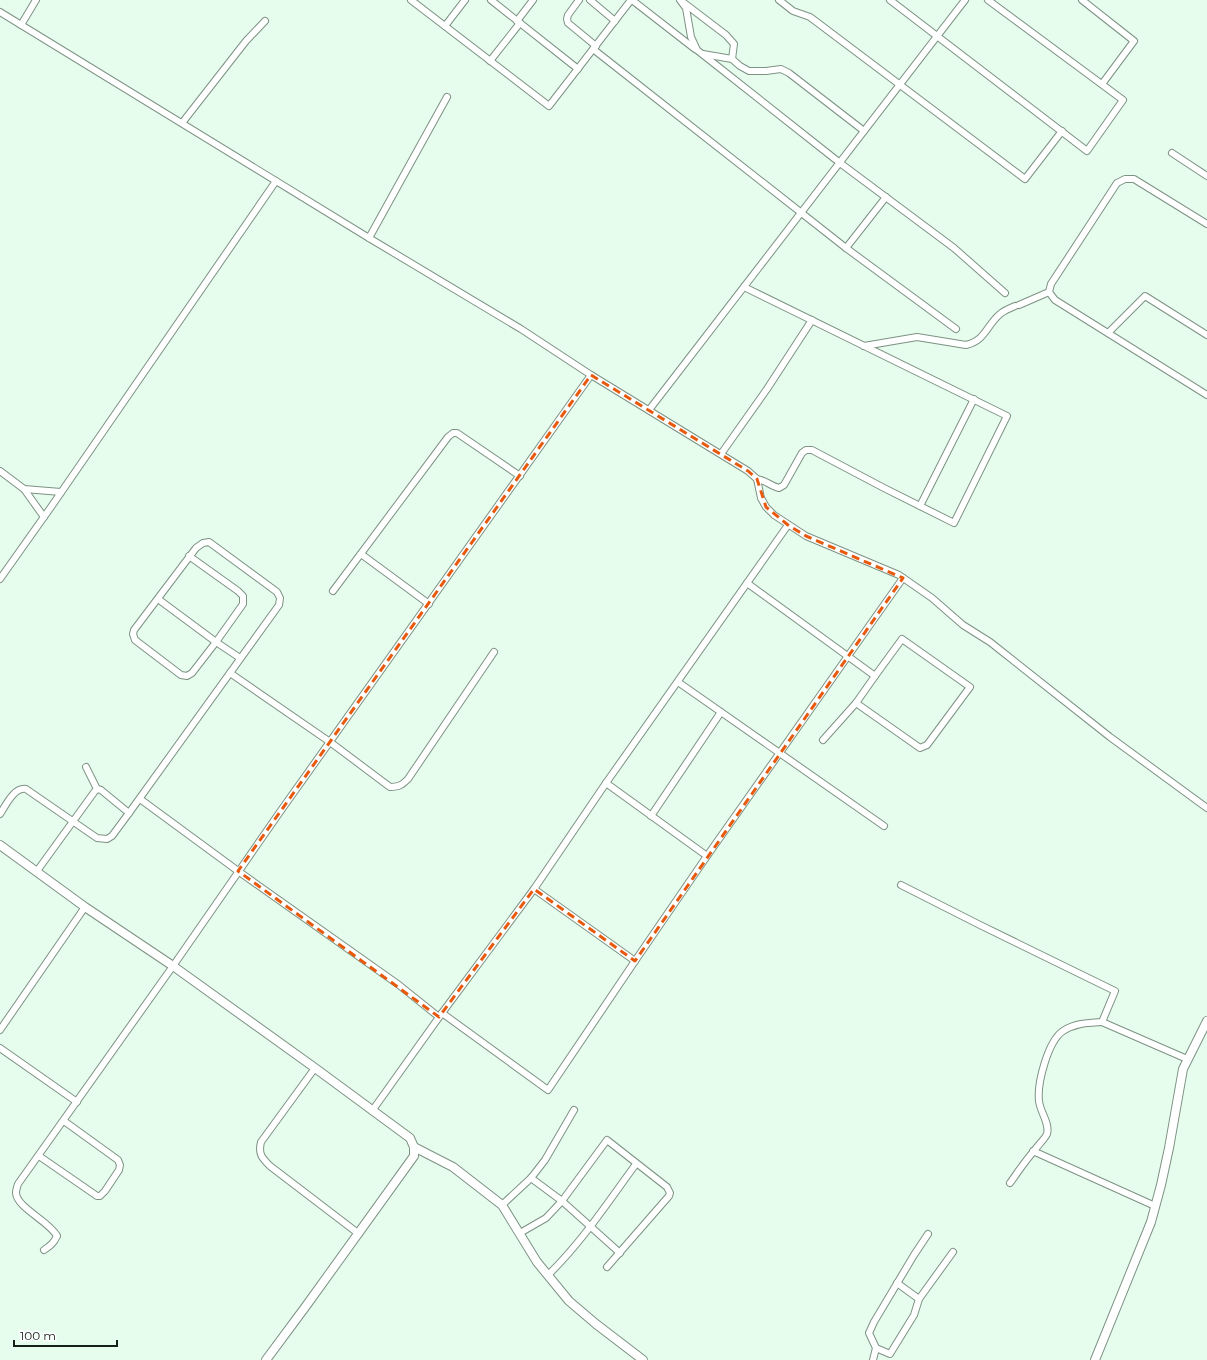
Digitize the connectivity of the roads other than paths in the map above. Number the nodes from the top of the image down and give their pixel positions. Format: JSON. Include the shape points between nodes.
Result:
{"nodes":[{"id":1,"x":36,"y":0,"type":"edge"},
{"id":2,"x":411,"y":0,"type":"edge"},
{"id":3,"x":465,"y":0,"type":"edge"},
{"id":4,"x":491,"y":0,"type":"edge"},
{"id":5,"x":533,"y":0,"type":"edge"},
{"id":6,"x":580,"y":0,"type":"edge"},
{"id":7,"x":590,"y":0,"type":"edge"},
{"id":8,"x":631,"y":0,"type":"edge"},
{"id":9,"x":680,"y":0,"type":"edge"},
{"id":10,"x":779,"y":0,"type":"edge"},
{"id":11,"x":890,"y":0,"type":"edge"},
{"id":12,"x":965,"y":0,"type":"edge"},
{"id":13,"x":988,"y":0,"type":"edge"},
{"id":14,"x":1082,"y":0,"type":"edge"},
{"id":15,"x":0,"y":12,"type":"edge"},
{"id":16,"x":265,"y":21,"type":"dead end"},
{"id":17,"x":615,"y":21,"type":"junction"},
{"id":18,"x":519,"y":22,"type":"junction"},
{"id":19,"x":21,"y":25,"type":"junction"},
{"id":20,"x":445,"y":26,"type":"junction"},
{"id":21,"x":937,"y":37,"type":"junction"},
{"id":22,"x":594,"y":47,"type":"junction"},
{"id":23,"x":699,"y":52,"type":"junction"},
{"id":24,"x":732,"y":58,"type":"junction"},
{"id":25,"x":490,"y":60,"type":"junction"},
{"id":26,"x":578,"y":69,"type":"junction"},
{"id":27,"x":900,"y":84,"type":"junction"},
{"id":28,"x":1102,"y":84,"type":"junction"},
{"id":29,"x":447,"y":97,"type":"dead end"},
{"id":30,"x":182,"y":124,"type":"junction"},
{"id":31,"x":864,"y":131,"type":"junction"},
{"id":32,"x":1062,"y":131,"type":"junction"},
{"id":33,"x":1172,"y":154,"type":"dead end"},
{"id":34,"x":840,"y":163,"type":"junction"},
{"id":35,"x":1207,"y":176,"type":"edge"},
{"id":36,"x":276,"y":181,"type":"junction"},
{"id":37,"x":886,"y":197,"type":"junction"},
{"id":38,"x":801,"y":213,"type":"junction"},
{"id":39,"x":1207,"y":224,"type":"edge"},
{"id":40,"x":370,"y":238,"type":"junction"},
{"id":41,"x":846,"y":248,"type":"junction"},
{"id":42,"x":744,"y":287,"type":"junction"},
{"id":43,"x":1004,"y":292,"type":"dead end"},
{"id":44,"x":1048,"y":292,"type":"junction"},
{"id":45,"x":812,"y":320,"type":"junction"},
{"id":46,"x":956,"y":329,"type":"dead end"},
{"id":47,"x":1108,"y":333,"type":"junction"},
{"id":48,"x":1207,"y":335,"type":"edge"},
{"id":49,"x":864,"y":346,"type":"junction"},
{"id":50,"x":591,"y":375,"type":"junction"},
{"id":51,"x":1207,"y":395,"type":"edge"},
{"id":52,"x":974,"y":400,"type":"junction"},
{"id":53,"x":649,"y":410,"type":"junction"},
{"id":54,"x":721,"y":454,"type":"junction"},
{"id":55,"x":0,"y":471,"type":"edge"},
{"id":56,"x":520,"y":476,"type":"junction"},
{"id":57,"x":757,"y":479,"type":"junction"},
{"id":58,"x":24,"y":489,"type":"junction"},
{"id":59,"x":61,"y":492,"type":"junction"},
{"id":60,"x":920,"y":506,"type":"junction"},
{"id":61,"x":44,"y":518,"type":"junction"},
{"id":62,"x":788,"y":525,"type":"junction"},
{"id":63,"x":361,"y":554,"type":"junction"},
{"id":64,"x":190,"y":556,"type":"junction"},
{"id":65,"x":904,"y":578,"type":"junction"},
{"id":66,"x":0,"y":579,"type":"edge"},
{"id":67,"x":747,"y":583,"type":"junction"},
{"id":68,"x":334,"y":591,"type":"dead end"},
{"id":69,"x":158,"y":599,"type":"junction"},
{"id":70,"x":429,"y":604,"type":"junction"},
{"id":71,"x":216,"y":642,"type":"junction"},
{"id":72,"x":494,"y":652,"type":"dead end"},
{"id":73,"x":848,"y":656,"type":"junction"},
{"id":74,"x":240,"y":658,"type":"junction"},
{"id":75,"x":230,"y":673,"type":"junction"},
{"id":76,"x":876,"y":676,"type":"junction"},
{"id":77,"x":678,"y":682,"type":"junction"},
{"id":78,"x":856,"y":702,"type":"junction"},
{"id":79,"x":721,"y":712,"type":"junction"},
{"id":80,"x":823,"y":740,"type":"dead end"},
{"id":81,"x":330,"y":742,"type":"junction"},
{"id":82,"x":779,"y":753,"type":"junction"},
{"id":83,"x":86,"y":767,"type":"dead end"},
{"id":84,"x":606,"y":783,"type":"junction"},
{"id":85,"x":97,"y":789,"type":"junction"},
{"id":86,"x":140,"y":799,"type":"junction"},
{"id":87,"x":1207,"y":808,"type":"edge"},
{"id":88,"x":129,"y":813,"type":"junction"},
{"id":89,"x":0,"y":814,"type":"edge"},
{"id":90,"x":651,"y":816,"type":"junction"},
{"id":91,"x":72,"y":822,"type":"junction"},
{"id":92,"x":884,"y":826,"type":"dead end"},
{"id":93,"x":0,"y":845,"type":"edge"},
{"id":94,"x":706,"y":856,"type":"junction"},
{"id":95,"x":37,"y":871,"type":"junction"},
{"id":96,"x":238,"y":871,"type":"junction"},
{"id":97,"x":901,"y":885,"type":"dead end"},
{"id":98,"x":534,"y":889,"type":"junction"},
{"id":99,"x":85,"y":906,"type":"junction"},
{"id":100,"x":635,"y":961,"type":"junction"},
{"id":101,"x":172,"y":966,"type":"junction"},
{"id":102,"x":441,"y":1015,"type":"junction"},
{"id":103,"x":1207,"y":1021,"type":"edge"},
{"id":104,"x":1102,"y":1022,"type":"junction"},
{"id":105,"x":0,"y":1030,"type":"edge"},
{"id":106,"x":0,"y":1048,"type":"edge"},
{"id":107,"x":1187,"y":1059,"type":"junction"},
{"id":108,"x":315,"y":1068,"type":"junction"},
{"id":109,"x":77,"y":1102,"type":"junction"},
{"id":110,"x":574,"y":1110,"type":"dead end"},
{"id":111,"x":372,"y":1111,"type":"junction"},
{"id":112,"x":64,"y":1121,"type":"junction"},
{"id":113,"x":414,"y":1147,"type":"junction"},
{"id":114,"x":1033,"y":1151,"type":"junction"},
{"id":115,"x":39,"y":1156,"type":"junction"},
{"id":116,"x":636,"y":1164,"type":"junction"},
{"id":117,"x":531,"y":1178,"type":"junction"},
{"id":118,"x":1010,"y":1183,"type":"dead end"},
{"id":119,"x":562,"y":1201,"type":"junction"},
{"id":120,"x":502,"y":1205,"type":"junction"},
{"id":121,"x":1155,"y":1206,"type":"junction"},
{"id":122,"x":591,"y":1226,"type":"junction"},
{"id":123,"x":520,"y":1233,"type":"junction"},
{"id":124,"x":359,"y":1234,"type":"junction"},
{"id":125,"x":928,"y":1234,"type":"dead end"},
{"id":126,"x":44,"y":1250,"type":"dead end"},
{"id":127,"x":953,"y":1252,"type":"dead end"},
{"id":128,"x":620,"y":1253,"type":"junction"},
{"id":129,"x":608,"y":1267,"type":"dead end"},
{"id":130,"x":548,"y":1275,"type":"junction"},
{"id":131,"x":897,"y":1283,"type":"junction"},
{"id":132,"x":919,"y":1299,"type":"junction"},
{"id":133,"x":876,"y":1348,"type":"junction"},
{"id":134,"x":640,"y":1359,"type":"edge"},
{"id":135,"x":266,"y":1360,"type":"edge"},
{"id":136,"x":873,"y":1360,"type":"edge"},
{"id":137,"x":1094,"y":1360,"type":"edge"}],
"edges":[{"from":1,"to":19,"type":"street"},
{"from":2,"to":20,"type":"street"},
{"from":3,"to":20,"type":"street"},
{"from":4,"to":18,"type":"street"},
{"from":5,"to":18,"type":"street"},
{"from":6,"to":22,"type":"street","via":[[568,15],[568,23]]},
{"from":7,"to":17,"type":"street"},
{"from":8,"to":17,"type":"street"},
{"from":8,"to":23,"type":"street"},
{"from":9,"to":23,"type":"street","via":[[686,8],[692,37]]},
{"from":9,"to":24,"type":"street","via":[[726,35],[734,44]]},
{"from":10,"to":27,"type":"street","via":[[793,11],[810,17]]},
{"from":11,"to":21,"type":"street"},
{"from":12,"to":21,"type":"street"},
{"from":13,"to":28,"type":"street"},
{"from":14,"to":28,"type":"street","via":[[1134,41]]},
{"from":15,"to":19,"type":"street"},
{"from":16,"to":30,"type":"street","via":[[246,41]]},
{"from":17,"to":22,"type":"street"},
{"from":18,"to":25,"type":"street"},
{"from":18,"to":26,"type":"street"},
{"from":19,"to":30,"type":"street"},
{"from":20,"to":25,"type":"street"},
{"from":21,"to":27,"type":"street"},
{"from":21,"to":32,"type":"street"},
{"from":22,"to":26,"type":"street"},
{"from":22,"to":38,"type":"street"},
{"from":23,"to":24,"type":"street"},
{"from":23,"to":34,"type":"street"},
{"from":24,"to":31,"type":"street","via":[[749,71],[781,69],[790,73]]},
{"from":25,"to":26,"type":"street","via":[[549,106]]},
{"from":27,"to":31,"type":"street"},
{"from":27,"to":32,"type":"street","via":[[1025,179]]},
{"from":28,"to":32,"type":"street","via":[[1124,100],[1087,151]]},
{"from":29,"to":40,"type":"street"},
{"from":30,"to":36,"type":"street"},
{"from":31,"to":34,"type":"street"},
{"from":33,"to":35,"type":"street"},
{"from":34,"to":37,"type":"street"},
{"from":34,"to":38,"type":"street"},
{"from":36,"to":40,"type":"street"},
{"from":36,"to":59,"type":"street"},
{"from":37,"to":41,"type":"street"},
{"from":37,"to":43,"type":"street","via":[[954,248]]},
{"from":38,"to":41,"type":"street"},
{"from":38,"to":42,"type":"street"},
{"from":39,"to":44,"type":"street","via":[[1134,179],[1125,179],[1117,183]]},
{"from":40,"to":50,"type":"street","via":[[521,329]]},
{"from":41,"to":46,"type":"street"},
{"from":42,"to":45,"type":"street"},
{"from":42,"to":53,"type":"street"},
{"from":44,"to":47,"type":"street","via":[[1055,300]]},
{"from":44,"to":49,"type":"street","via":[[1000,314],[978,342],[973,344],[917,337]]},
{"from":45,"to":49,"type":"street"},
{"from":45,"to":54,"type":"street"},
{"from":47,"to":48,"type":"street","via":[[1145,296]]},
{"from":47,"to":51,"type":"street"},
{"from":49,"to":52,"type":"street"},
{"from":50,"to":53,"type":"street"},
{"from":50,"to":56,"type":"street"},
{"from":52,"to":60,"type":"street"},
{"from":52,"to":60,"type":"street","via":[[1008,416],[958,516],[954,523]]},
{"from":53,"to":54,"type":"street"},
{"from":54,"to":57,"type":"street"},
{"from":55,"to":58,"type":"street"},
{"from":56,"to":63,"type":"street","via":[[457,433],[453,433]]},
{"from":56,"to":70,"type":"street"},
{"from":57,"to":60,"type":"street","via":[[779,488],[784,485],[802,453],[812,450]]},
{"from":57,"to":62,"type":"street","via":[[761,498],[766,506]]},
{"from":58,"to":59,"type":"street"},
{"from":58,"to":61,"type":"street"},
{"from":59,"to":61,"type":"street"},
{"from":61,"to":66,"type":"street"},
{"from":62,"to":65,"type":"street","via":[[806,536]]},
{"from":62,"to":67,"type":"street"},
{"from":63,"to":68,"type":"street"},
{"from":63,"to":70,"type":"street"},
{"from":64,"to":69,"type":"street"},
{"from":64,"to":71,"type":"street","via":[[243,596],[244,604]]},
{"from":64,"to":74,"type":"street","via":[[200,544],[209,542],[277,592],[280,598],[279,605]]},
{"from":65,"to":73,"type":"street"},
{"from":65,"to":87,"type":"street","via":[[1110,737]]},
{"from":67,"to":73,"type":"street"},
{"from":67,"to":77,"type":"street"},
{"from":69,"to":71,"type":"street"},
{"from":69,"to":71,"type":"street","via":[[133,634],[135,640],[181,675],[192,673]]},
{"from":70,"to":81,"type":"street"},
{"from":71,"to":74,"type":"street"},
{"from":72,"to":81,"type":"street","via":[[402,785],[390,787]]},
{"from":73,"to":76,"type":"street"},
{"from":73,"to":82,"type":"street"},
{"from":74,"to":75,"type":"street"},
{"from":75,"to":81,"type":"street"},
{"from":75,"to":86,"type":"street"},
{"from":76,"to":78,"type":"street"},
{"from":76,"to":78,"type":"street","via":[[902,639],[970,687],[927,745],[920,748]]},
{"from":77,"to":79,"type":"street"},
{"from":77,"to":84,"type":"street"},
{"from":78,"to":80,"type":"street"},
{"from":79,"to":82,"type":"street"},
{"from":79,"to":90,"type":"street"},
{"from":81,"to":96,"type":"street"},
{"from":82,"to":92,"type":"street"},
{"from":82,"to":94,"type":"street"},
{"from":83,"to":85,"type":"street"},
{"from":84,"to":90,"type":"street"},
{"from":84,"to":98,"type":"street"},
{"from":85,"to":88,"type":"street"},
{"from":85,"to":91,"type":"street"},
{"from":86,"to":88,"type":"street"},
{"from":86,"to":96,"type":"street"},
{"from":88,"to":91,"type":"street","via":[[107,839],[97,838]]},
{"from":89,"to":91,"type":"street","via":[[12,796],[22,788]]},
{"from":90,"to":94,"type":"street"},
{"from":91,"to":95,"type":"street"},
{"from":93,"to":95,"type":"street"},
{"from":94,"to":100,"type":"street"},
{"from":95,"to":99,"type":"street"},
{"from":96,"to":101,"type":"street"},
{"from":96,"to":102,"type":"street"},
{"from":97,"to":104,"type":"street","via":[[1115,991]]},
{"from":98,"to":100,"type":"street"},
{"from":98,"to":102,"type":"street"},
{"from":99,"to":101,"type":"street"},
{"from":99,"to":105,"type":"street"},
{"from":100,"to":102,"type":"street","via":[[548,1090]]},
{"from":101,"to":108,"type":"street"},
{"from":101,"to":109,"type":"street"},
{"from":102,"to":111,"type":"street"},
{"from":103,"to":107,"type":"street"},
{"from":104,"to":107,"type":"street"},
{"from":104,"to":114,"type":"street","via":[[1073,1026],[1063,1031],[1053,1044],[1041,1072],[1039,1084],[1039,1102],[1047,1133]]},
{"from":106,"to":109,"type":"street"},
{"from":107,"to":121,"type":"street"},
{"from":108,"to":111,"type":"street"},
{"from":108,"to":124,"type":"street","via":[[261,1142],[259,1150],[270,1166]]},
{"from":109,"to":112,"type":"street"},
{"from":110,"to":117,"type":"street","via":[[545,1160]]},
{"from":111,"to":113,"type":"street","via":[[410,1138]]},
{"from":112,"to":115,"type":"street"},
{"from":112,"to":115,"type":"street","via":[[118,1160],[119,1170],[105,1191],[96,1196]]},
{"from":113,"to":120,"type":"street","via":[[453,1167]]},
{"from":113,"to":124,"type":"street","via":[[414,1156]]},
{"from":114,"to":118,"type":"street"},
{"from":114,"to":121,"type":"street"},
{"from":115,"to":126,"type":"street","via":[[18,1184],[16,1192],[18,1201],[57,1236]]},
{"from":116,"to":119,"type":"street","via":[[607,1140]]},
{"from":116,"to":122,"type":"street"},
{"from":116,"to":128,"type":"street","via":[[667,1187],[670,1193]]},
{"from":117,"to":119,"type":"street"},
{"from":117,"to":120,"type":"street"},
{"from":119,"to":122,"type":"street"},
{"from":119,"to":123,"type":"street","via":[[546,1218]]},
{"from":120,"to":123,"type":"street"},
{"from":121,"to":137,"type":"street","via":[[1151,1222]]},
{"from":122,"to":128,"type":"street"},
{"from":122,"to":130,"type":"street","via":[[563,1261]]},
{"from":123,"to":130,"type":"street"},
{"from":124,"to":135,"type":"street"},
{"from":125,"to":131,"type":"street"},
{"from":127,"to":132,"type":"street"},
{"from":128,"to":129,"type":"street"},
{"from":130,"to":134,"type":"street","via":[[569,1301]]},
{"from":131,"to":132,"type":"street"},
{"from":131,"to":133,"type":"street","via":[[869,1333]]},
{"from":132,"to":133,"type":"street","via":[[914,1315],[890,1354]]},
{"from":133,"to":136,"type":"street"}]}
